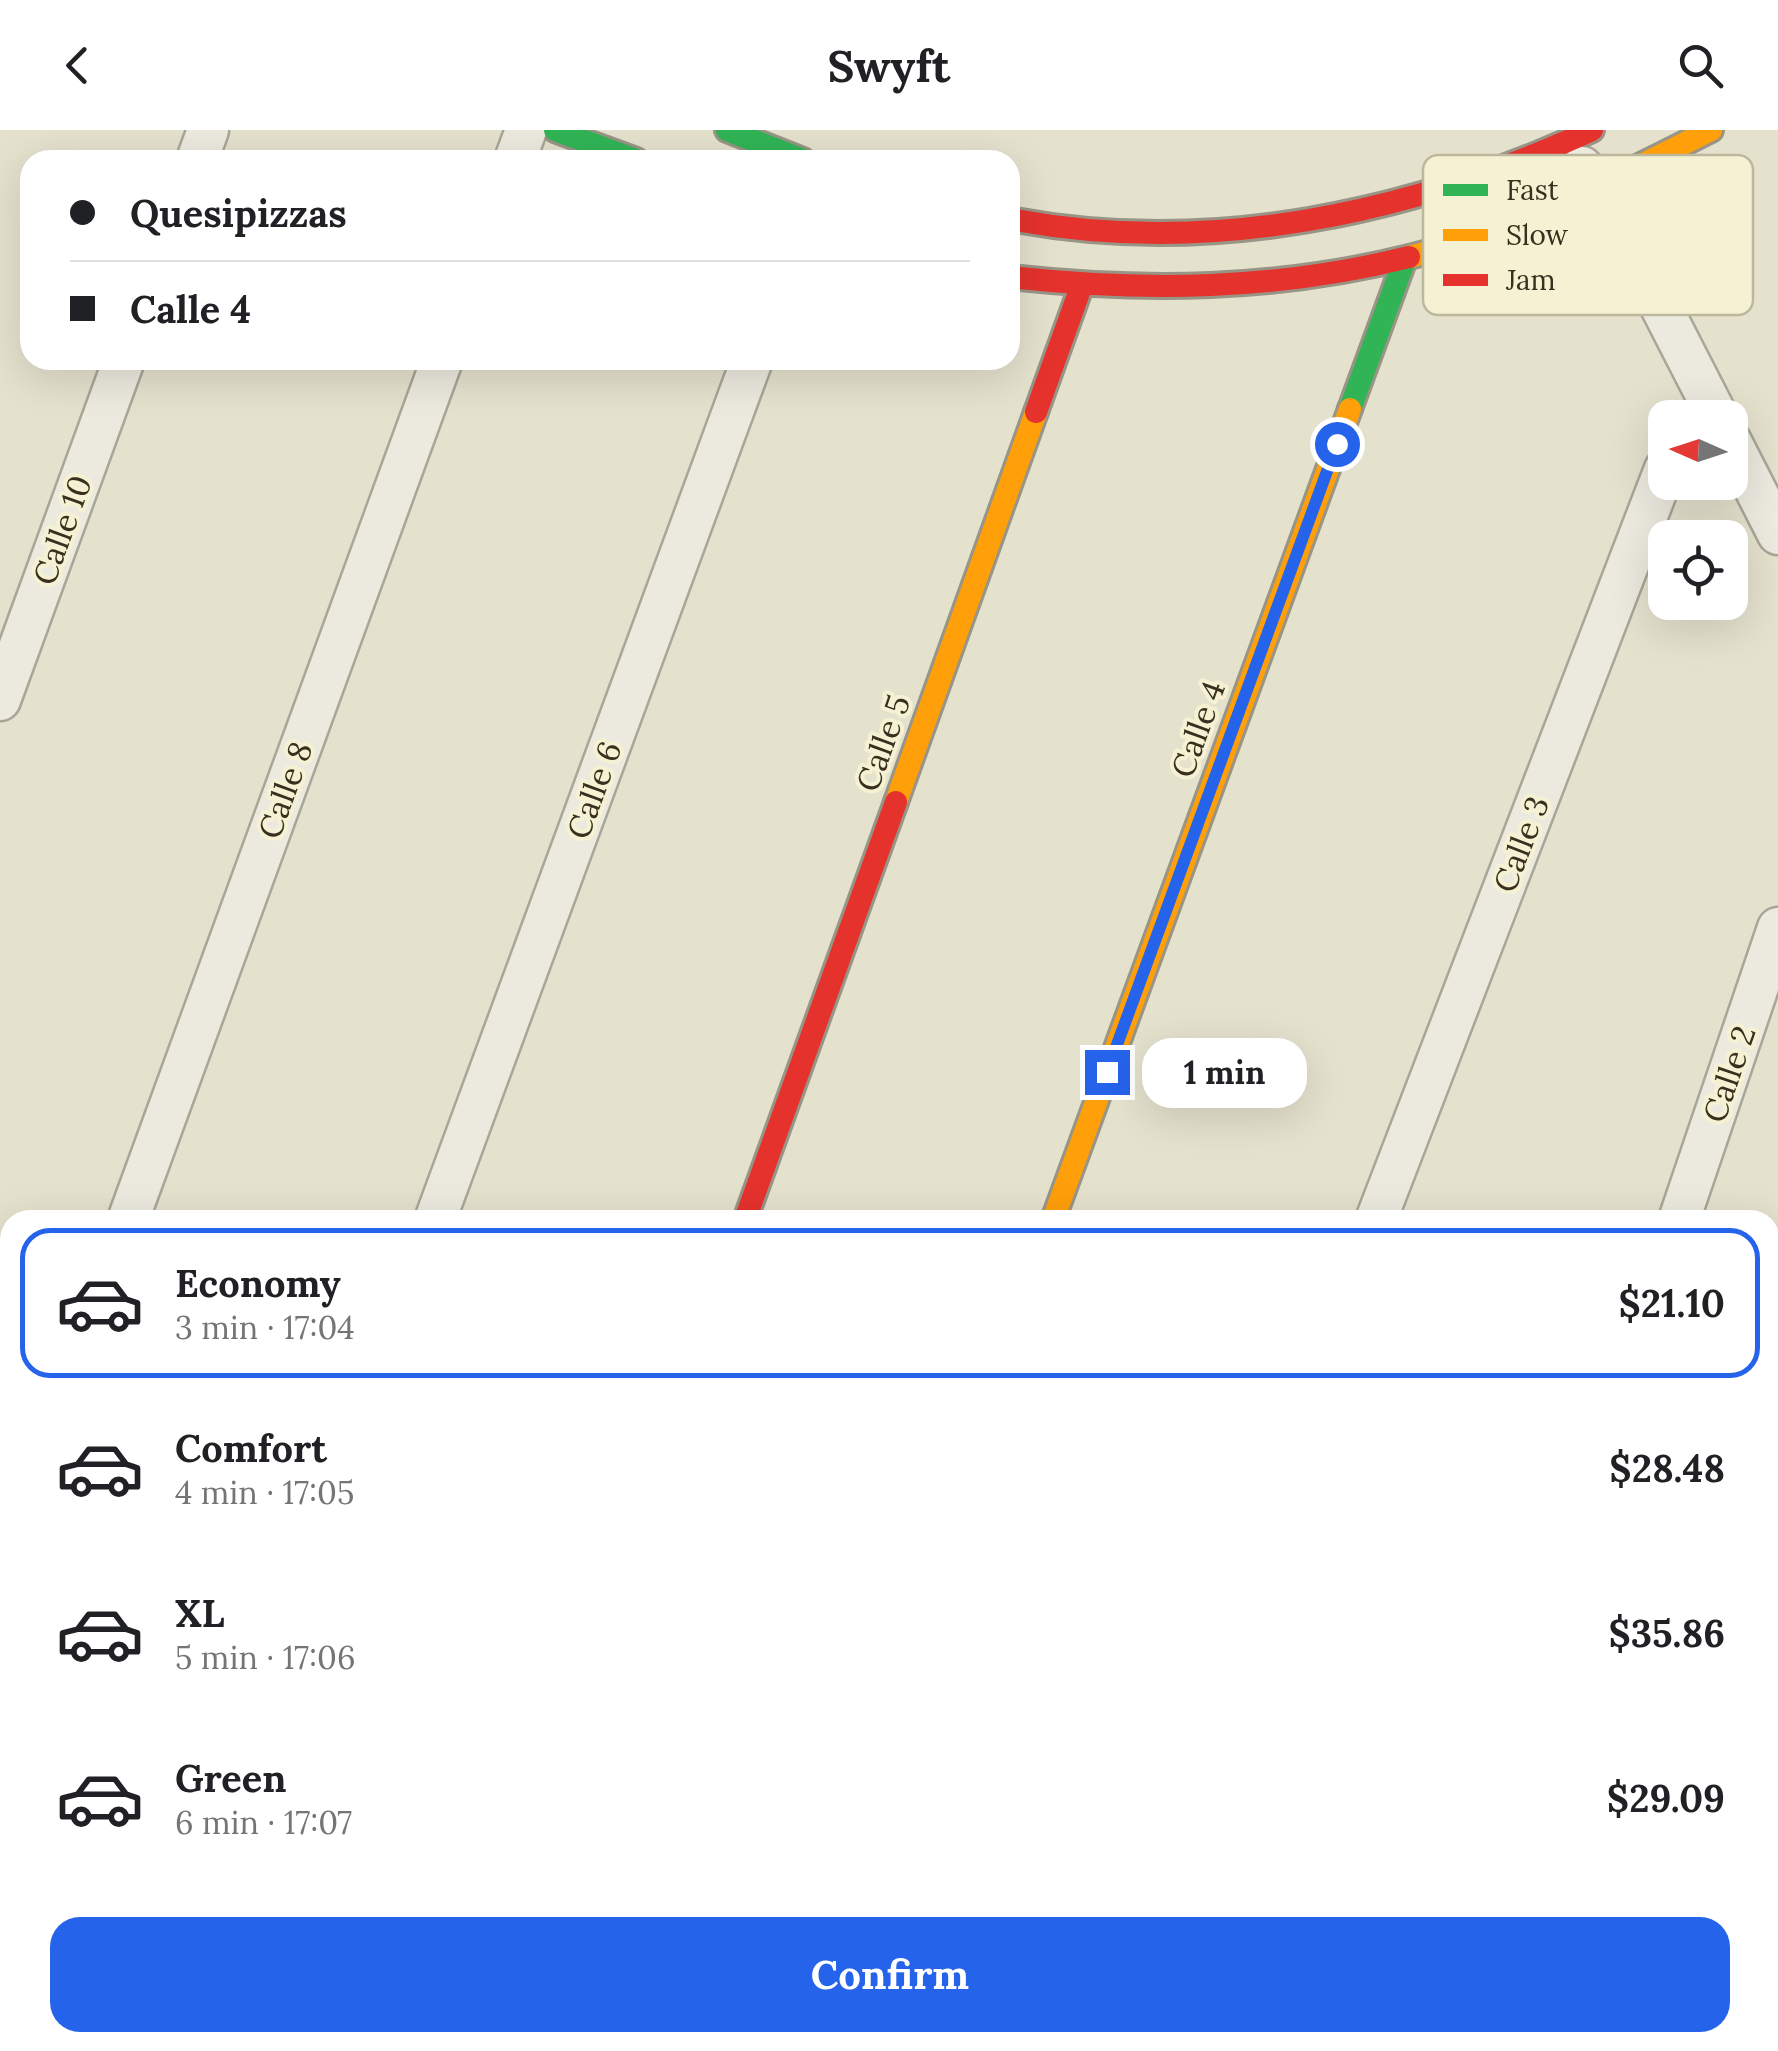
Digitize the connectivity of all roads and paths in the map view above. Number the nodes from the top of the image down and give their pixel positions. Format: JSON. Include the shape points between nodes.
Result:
{"nodes":[{"id":1,"x":555,"y":130,"type":"edge"},
{"id":2,"x":727,"y":130,"type":"edge"},
{"id":3,"x":1602,"y":130,"type":"edge"},
{"id":4,"x":1711,"y":130,"type":"edge"},
{"id":5,"x":1568,"y":135,"type":"edge"},
{"id":6,"x":609,"y":150,"type":"edge"},
{"id":7,"x":778,"y":150,"type":"edge"},
{"id":8,"x":1528,"y":155,"type":"edge"},
{"id":9,"x":1601,"y":155,"type":"edge"},
{"id":10,"x":1661,"y":155,"type":"edge"},
{"id":11,"x":1423,"y":196,"type":"edge"},
{"id":12,"x":1020,"y":220,"type":"edge"},
{"id":13,"x":1423,"y":254,"type":"edge"},
{"id":14,"x":1405,"y":260,"type":"junction"},
{"id":15,"x":1020,"y":278,"type":"edge"},
{"id":16,"x":1082,"y":287,"type":"junction"},
{"id":17,"x":1665,"y":315,"type":"edge"},
{"id":18,"x":120,"y":370,"type":"edge"},
{"id":19,"x":438,"y":370,"type":"edge"},
{"id":20,"x":748,"y":370,"type":"edge"},
{"id":21,"x":1699,"y":380,"type":"junction"},
{"id":22,"x":1692,"y":400,"type":"edge"},
{"id":23,"x":1709,"y":400,"type":"edge"},
{"id":24,"x":1748,"y":475,"type":"edge"},
{"id":25,"x":1653,"y":500,"type":"edge"},
{"id":26,"x":1778,"y":534,"type":"edge"},
{"id":27,"x":0,"y":700,"type":"edge"},
{"id":28,"x":1778,"y":928,"type":"edge"},
{"id":29,"x":132,"y":1210,"type":"edge"},
{"id":30,"x":439,"y":1210,"type":"edge"},
{"id":31,"x":750,"y":1210,"type":"edge"},
{"id":32,"x":1057,"y":1210,"type":"edge"},
{"id":33,"x":1380,"y":1210,"type":"edge"},
{"id":34,"x":1682,"y":1210,"type":"edge"}],
"edges":[{"from":1,"to":6,"type":"street"},
{"from":2,"to":7,"type":"street"},
{"from":3,"to":9,"type":"street"},
{"from":4,"to":10,"type":"street"},
{"from":5,"to":8,"type":"street"},
{"from":11,"to":12,"type":"street","via":[[1293,225],[1206,232],[1106,231]]},
{"from":13,"to":14,"type":"street"},
{"from":14,"to":16,"type":"street","via":[[1222,288]]},
{"from":14,"to":32,"type":"street","name":"Calle 4"},
{"from":15,"to":16,"type":"street"},
{"from":16,"to":31,"type":"street","name":"Calle 5"},
{"from":17,"to":21,"type":"street"},
{"from":18,"to":27,"type":"street","name":"Calle 10"},
{"from":19,"to":29,"type":"street","name":"Calle 8"},
{"from":20,"to":30,"type":"street","name":"Calle 6"},
{"from":21,"to":22,"type":"street"},
{"from":21,"to":23,"type":"street"},
{"from":24,"to":26,"type":"street"},
{"from":25,"to":33,"type":"street","name":"Calle 3"},
{"from":28,"to":34,"type":"street","name":"Calle 2"}]}
